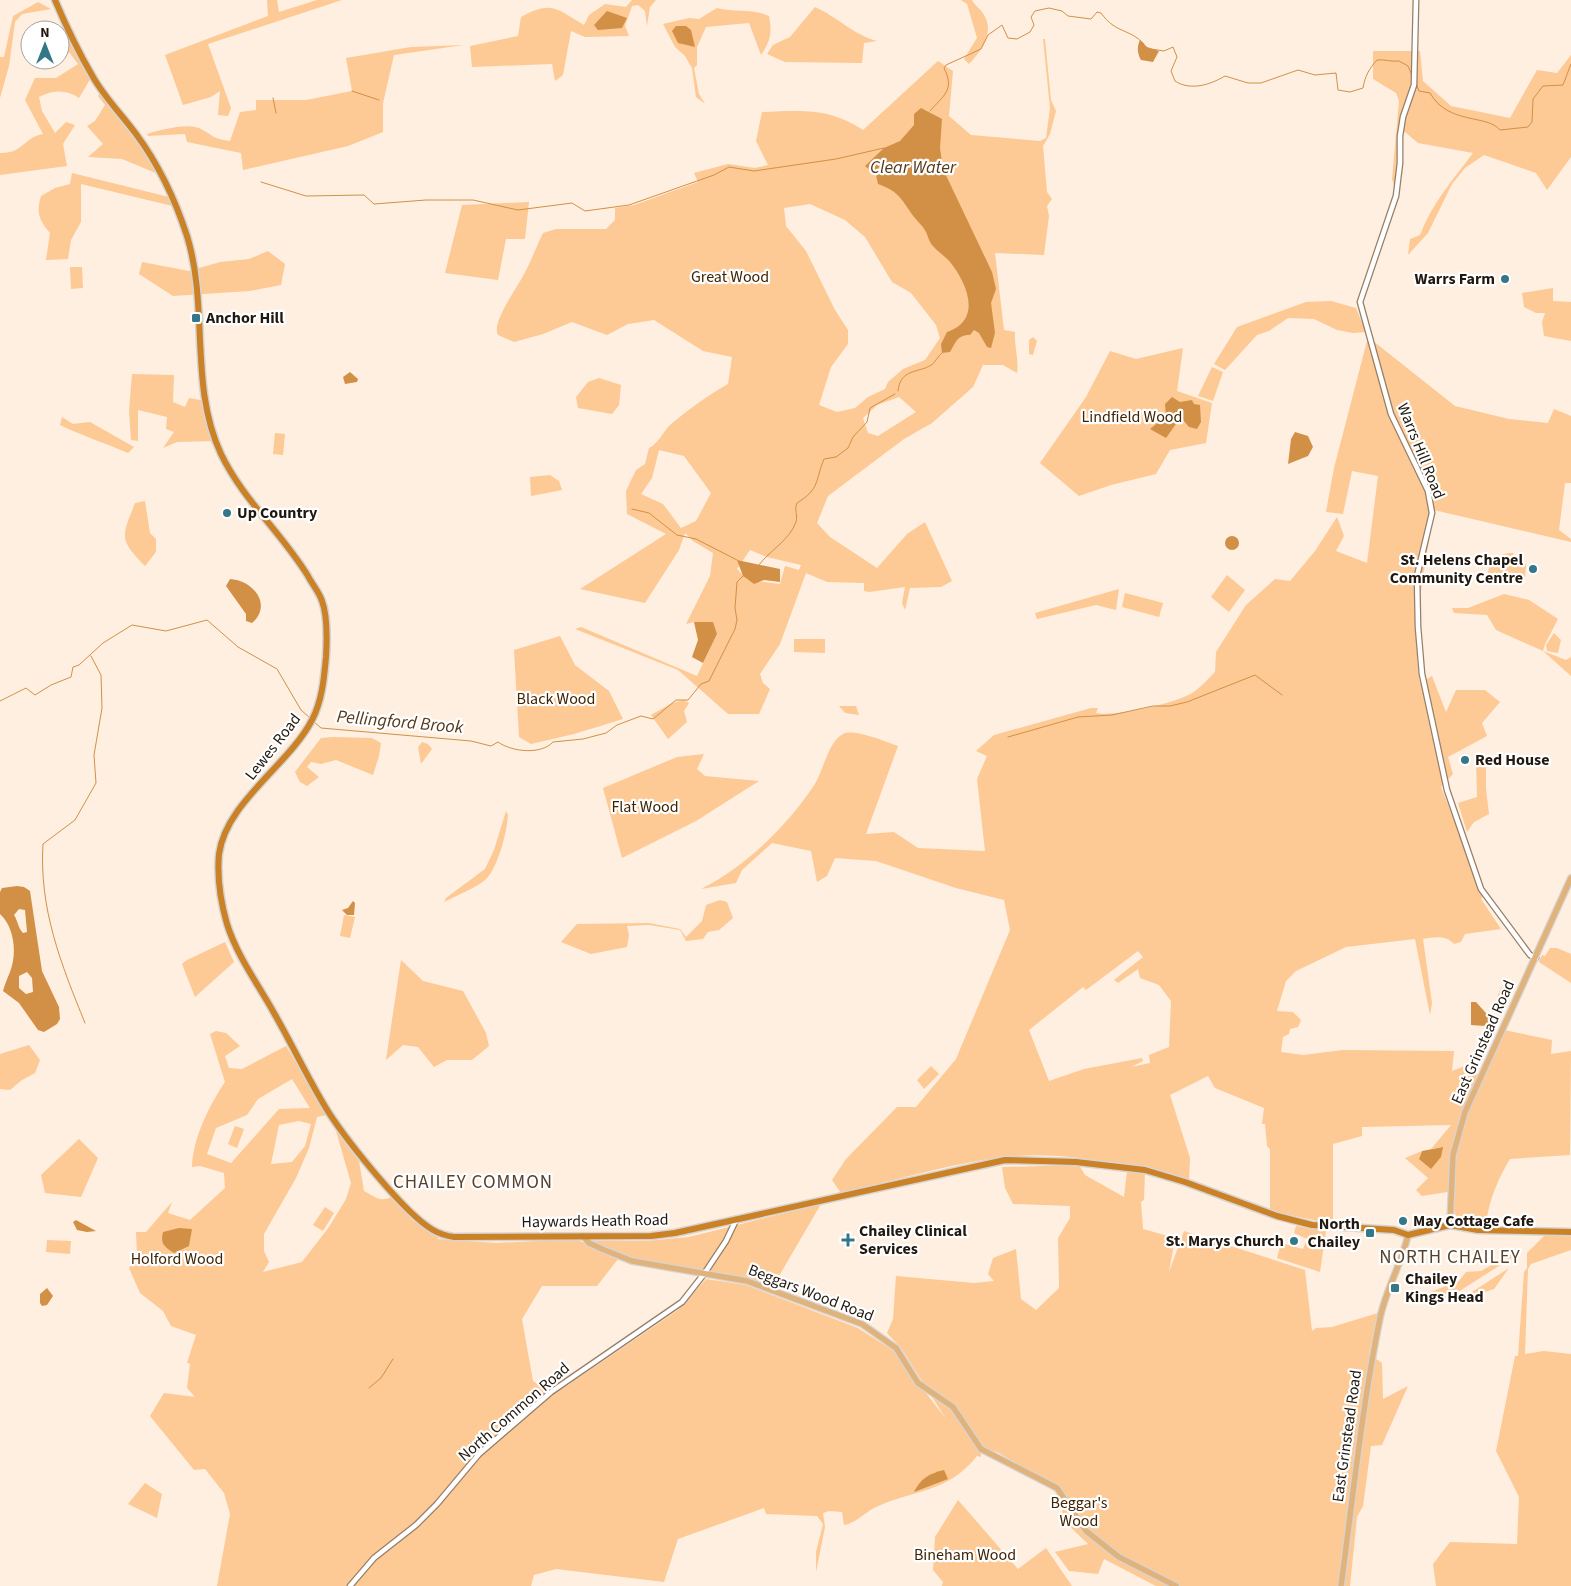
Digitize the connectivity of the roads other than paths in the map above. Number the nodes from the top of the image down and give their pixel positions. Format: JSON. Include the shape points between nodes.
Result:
{"nodes":[{"id":1,"x":55,"y":0,"type":"edge"},
{"id":2,"x":1416,"y":0,"type":"edge"},
{"id":3,"x":1571,"y":878,"type":"edge"},
{"id":4,"x":234,"y":942,"type":"joint"},
{"id":5,"x":1536,"y":958,"type":"junction"},
{"id":6,"x":736,"y":1220,"type":"junction"},
{"id":7,"x":1450,"y":1225,"type":"junction"},
{"id":8,"x":1571,"y":1232,"type":"edge"},
{"id":9,"x":1408,"y":1235,"type":"junction"},
{"id":10,"x":583,"y":1236,"type":"junction"},
{"id":11,"x":704,"y":1274,"type":"junction"},
{"id":12,"x":350,"y":1586,"type":"edge"},
{"id":13,"x":1176,"y":1586,"type":"edge"},
{"id":14,"x":1341,"y":1586,"type":"edge"}],
"edges":[{"from":1,"to":4,"type":"highway","name":"Lewes Road","via":[[92,76],[136,134],[173,198],[196,274],[203,382],[209,421],[220,452],[239,486],[295,555],[323,601],[327,648],[323,687],[315,715],[282,761],[244,803],[223,838],[221,896]]},
{"from":2,"to":5,"type":"street","name":"Warrs Hill Road","via":[[1414,84],[1403,117],[1400,163],[1391,214],[1360,302],[1391,414],[1428,491],[1432,513],[1417,576],[1418,627],[1422,674],[1453,814],[1480,889],[1530,955]]},
{"from":3,"to":5,"type":"main road","name":"East Grinstead Road"},
{"from":4,"to":10,"type":"highway","name":"Haywards Heath Road","via":[[330,1115],[410,1212],[423,1223],[454,1237]]},
{"from":5,"to":7,"type":"main road","name":"East Grinstead Road","via":[[1465,1112],[1455,1143]]},
{"from":6,"to":9,"type":"highway","name":"Haywards Heath Road","via":[[997,1161],[1076,1162],[1144,1170],[1306,1224],[1394,1230]]},
{"from":6,"to":10,"type":"highway","name":"Haywards Heath Road","via":[[651,1236]]},
{"from":6,"to":11,"type":"street","name":"North Common Road"},
{"from":7,"to":8,"type":"highway","via":[[1478,1230]]},
{"from":7,"to":9,"type":"highway"},
{"from":9,"to":14,"type":"main road","name":"East Grinstead Road","via":[[1384,1303],[1371,1366]]},
{"from":10,"to":11,"type":"main road","name":"Beggars Wood Road","via":[[589,1243],[627,1259]]},
{"from":11,"to":12,"type":"street","name":"North Common Road","via":[[691,1293],[673,1310],[551,1392],[479,1454],[432,1509],[374,1558]]},
{"from":11,"to":13,"type":"main road","name":"Beggars Wood Road","via":[[747,1281],[862,1324],[880,1334],[896,1348],[918,1383],[954,1407],[981,1449],[1057,1488],[1086,1531],[1119,1557]]}]}
